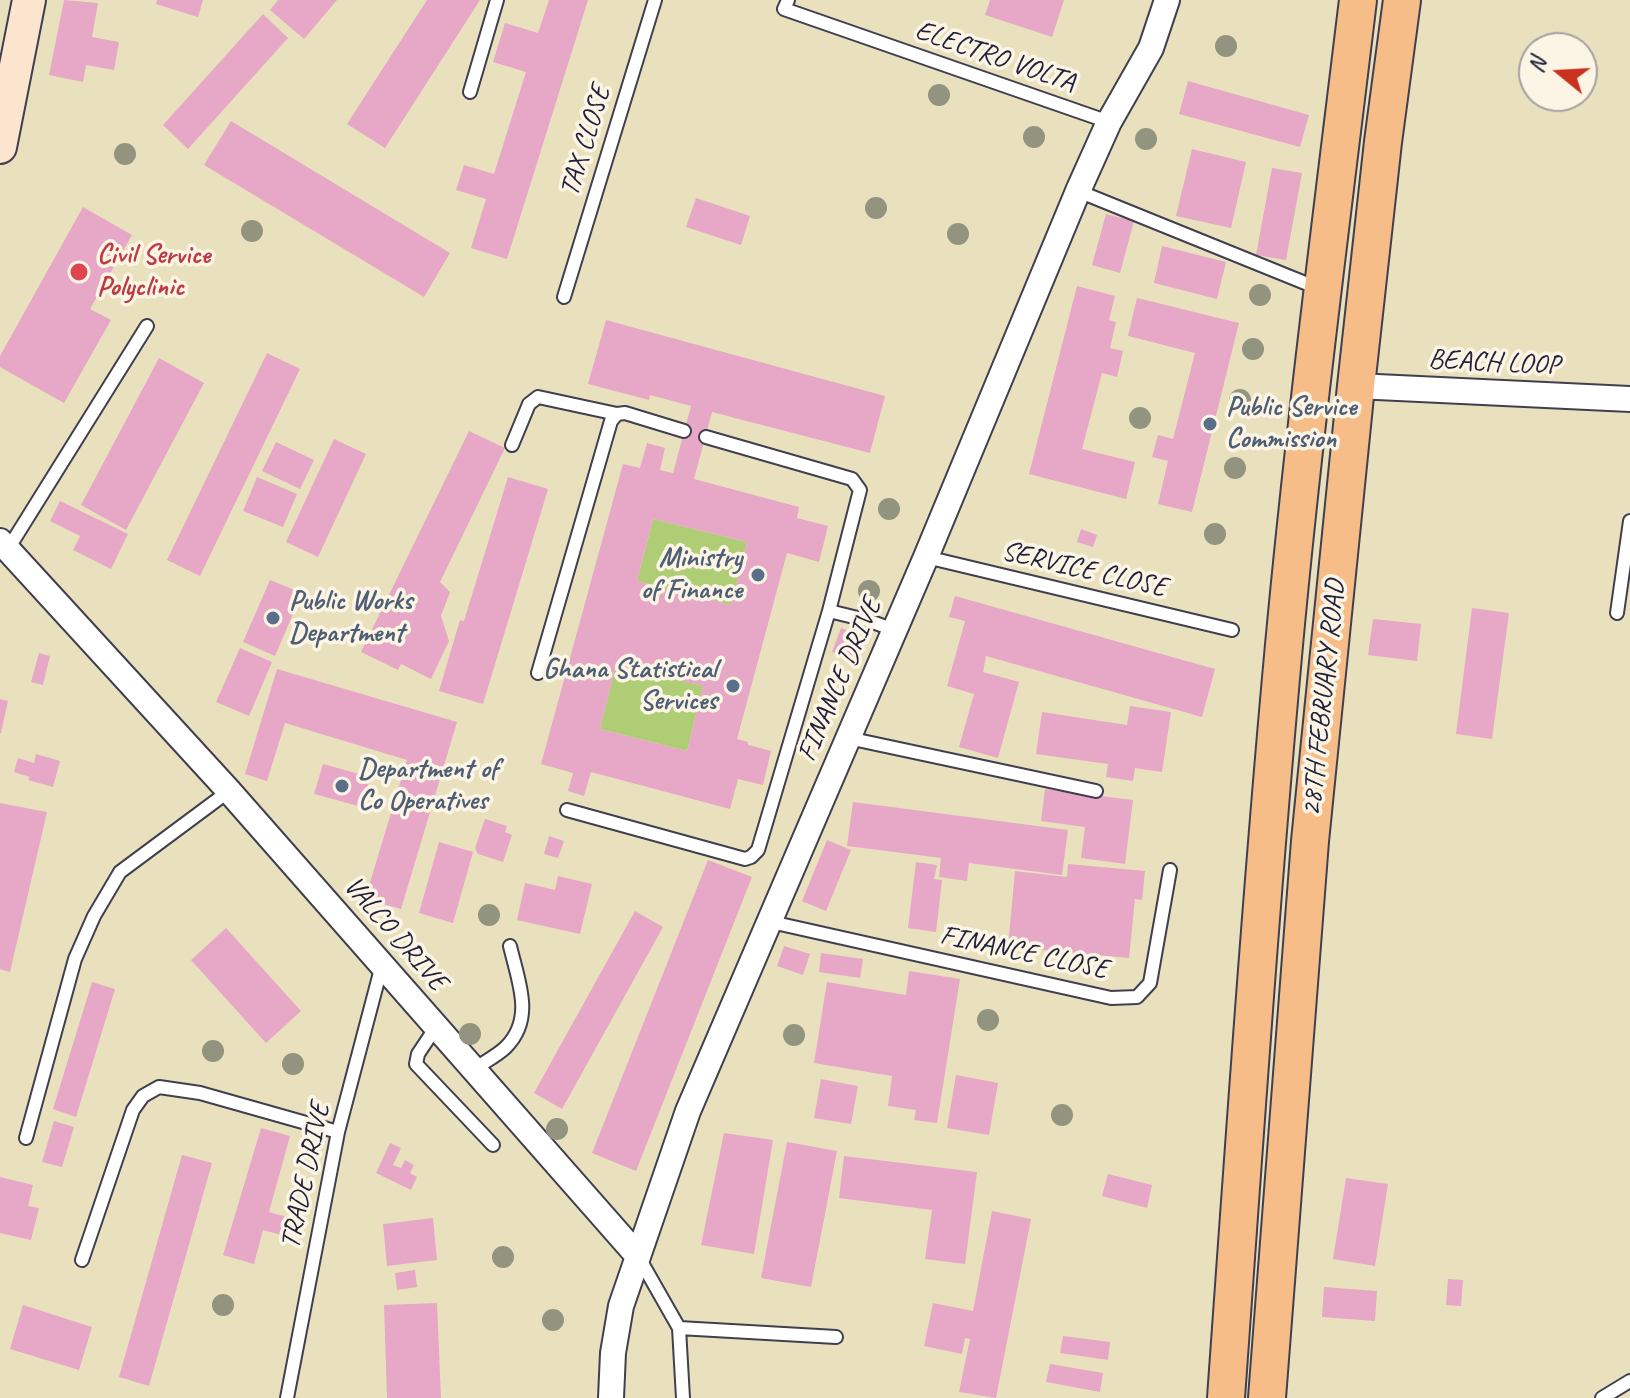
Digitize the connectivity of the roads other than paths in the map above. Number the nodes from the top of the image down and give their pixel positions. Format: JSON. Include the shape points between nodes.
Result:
{"nodes":[{"id":1,"x":29,"y":0,"type":"edge"},
{"id":2,"x":497,"y":0,"type":"edge"},
{"id":3,"x":655,"y":0,"type":"edge"},
{"id":4,"x":788,"y":0,"type":"edge"},
{"id":5,"x":1167,"y":0,"type":"edge"},
{"id":6,"x":1358,"y":0,"type":"edge"},
{"id":7,"x":1402,"y":0,"type":"edge"},
{"id":8,"x":470,"y":92,"type":"dead end"},
{"id":9,"x":1109,"y":122,"type":"junction"},
{"id":10,"x":0,"y":147,"type":"edge"},
{"id":11,"x":1078,"y":191,"type":"junction"},
{"id":12,"x":1322,"y":290,"type":"junction"},
{"id":13,"x":564,"y":297,"type":"dead end"},
{"id":14,"x":147,"y":326,"type":"dead end"},
{"id":15,"x":1356,"y":386,"type":"junction"},
{"id":16,"x":1630,"y":399,"type":"edge"},
{"id":17,"x":617,"y":414,"type":"junction"},
{"id":18,"x":684,"y":431,"type":"dead end"},
{"id":19,"x":706,"y":437,"type":"dead end"},
{"id":20,"x":512,"y":445,"type":"dead end"},
{"id":21,"x":1630,"y":521,"type":"edge"},
{"id":22,"x":4,"y":545,"type":"edge"},
{"id":23,"x":926,"y":557,"type":"junction"},
{"id":24,"x":829,"y":611,"type":"junction"},
{"id":25,"x":1617,"y":613,"type":"dead end"},
{"id":26,"x":894,"y":630,"type":"junction"},
{"id":27,"x":1232,"y":630,"type":"dead end"},
{"id":28,"x":538,"y":673,"type":"dead end"},
{"id":29,"x":848,"y":738,"type":"junction"},
{"id":30,"x":229,"y":791,"type":"junction"},
{"id":31,"x":1096,"y":791,"type":"dead end"},
{"id":32,"x":567,"y":810,"type":"dead end"},
{"id":33,"x":1170,"y":870,"type":"dead end"},
{"id":34,"x":771,"y":922,"type":"junction"},
{"id":35,"x":510,"y":946,"type":"dead end"},
{"id":36,"x":382,"y":965,"type":"junction"},
{"id":37,"x":436,"y":1027,"type":"junction"},
{"id":38,"x":474,"y":1069,"type":"junction"},
{"id":39,"x":338,"y":1132,"type":"junction"},
{"id":40,"x":26,"y":1138,"type":"dead end"},
{"id":41,"x":493,"y":1145,"type":"dead end"},
{"id":42,"x":637,"y":1255,"type":"junction"},
{"id":43,"x":82,"y":1260,"type":"dead end"},
{"id":44,"x":679,"y":1328,"type":"junction"},
{"id":45,"x":836,"y":1337,"type":"dead end"},
{"id":46,"x":1630,"y":1381,"type":"edge"},
{"id":47,"x":287,"y":1398,"type":"edge"},
{"id":48,"x":611,"y":1398,"type":"edge"},
{"id":49,"x":683,"y":1398,"type":"edge"},
{"id":50,"x":1226,"y":1398,"type":"edge"},
{"id":51,"x":1267,"y":1398,"type":"edge"},
{"id":52,"x":1602,"y":1398,"type":"edge"}],
"edges":[{"from":1,"to":10,"type":"main road"},
{"from":2,"to":8,"type":"lane"},
{"from":3,"to":13,"type":"lane","name":"TAX CLOSE"},
{"from":4,"to":9,"type":"lane","name":"ELECTRO VOLTA","via":[[784,9]]},
{"from":5,"to":9,"type":"street","name":"FINANCE DRIVE","via":[[1151,48]]},
{"from":6,"to":12,"type":"main road","name":"28TH FEBRUARY ROAD"},
{"from":7,"to":15,"type":"main road","name":"28TH FEBRUARY ROAD"},
{"from":9,"to":11,"type":"street","name":"FINANCE DRIVE"},
{"from":11,"to":12,"type":"lane"},
{"from":11,"to":23,"type":"street","name":"FINANCE DRIVE"},
{"from":12,"to":50,"type":"main road","name":"28TH FEBRUARY ROAD","via":[[1283,658]]},
{"from":14,"to":22,"type":"lane"},
{"from":15,"to":16,"type":"street","name":"BEACH LOOP"},
{"from":15,"to":51,"type":"main road","name":"28TH FEBRUARY ROAD","via":[[1310,841]]},
{"from":17,"to":18,"type":"lane"},
{"from":17,"to":20,"type":"lane","via":[[538,397],[529,404]]},
{"from":17,"to":28,"type":"lane"},
{"from":19,"to":24,"type":"lane","via":[[858,485]]},
{"from":21,"to":25,"type":"lane"},
{"from":22,"to":30,"type":"street","name":"VALCO DRIVE"},
{"from":23,"to":26,"type":"street","name":"FINANCE DRIVE"},
{"from":23,"to":27,"type":"lane","name":"SERVICE CLOSE"},
{"from":24,"to":26,"type":"lane"},
{"from":24,"to":32,"type":"lane","via":[[758,850],[751,857]]},
{"from":26,"to":29,"type":"street","name":"FINANCE DRIVE"},
{"from":29,"to":31,"type":"lane"},
{"from":29,"to":34,"type":"street","name":"FINANCE DRIVE"},
{"from":30,"to":36,"type":"street","name":"VALCO DRIVE"},
{"from":30,"to":40,"type":"lane","via":[[120,872],[94,916],[75,959]]},
{"from":33,"to":34,"type":"lane","name":"FINANCE CLOSE","via":[[1150,983],[1137,997],[1111,998]]},
{"from":34,"to":42,"type":"street","name":"FINANCE DRIVE","via":[[688,1111]]},
{"from":35,"to":38,"type":"lane","via":[[524,1009],[519,1028],[506,1047]]},
{"from":36,"to":37,"type":"street","name":"VALCO DRIVE"},
{"from":36,"to":39,"type":"lane","name":"TRADE DRIVE"},
{"from":37,"to":38,"type":"street","name":"VALCO DRIVE"},
{"from":37,"to":41,"type":"lane","via":[[416,1064]]},
{"from":38,"to":42,"type":"street","name":"VALCO DRIVE"},
{"from":39,"to":43,"type":"lane","via":[[200,1093],[159,1087],[133,1110]]},
{"from":39,"to":47,"type":"lane","name":"TRADE DRIVE"},
{"from":42,"to":44,"type":"lane","name":"VALCO DRIVE"},
{"from":42,"to":48,"type":"street","name":"FINANCE DRIVE","via":[[617,1329]]},
{"from":44,"to":45,"type":"lane"},
{"from":44,"to":49,"type":"lane","name":"VALCO DRIVE"},
{"from":46,"to":52,"type":"lane"}]}
